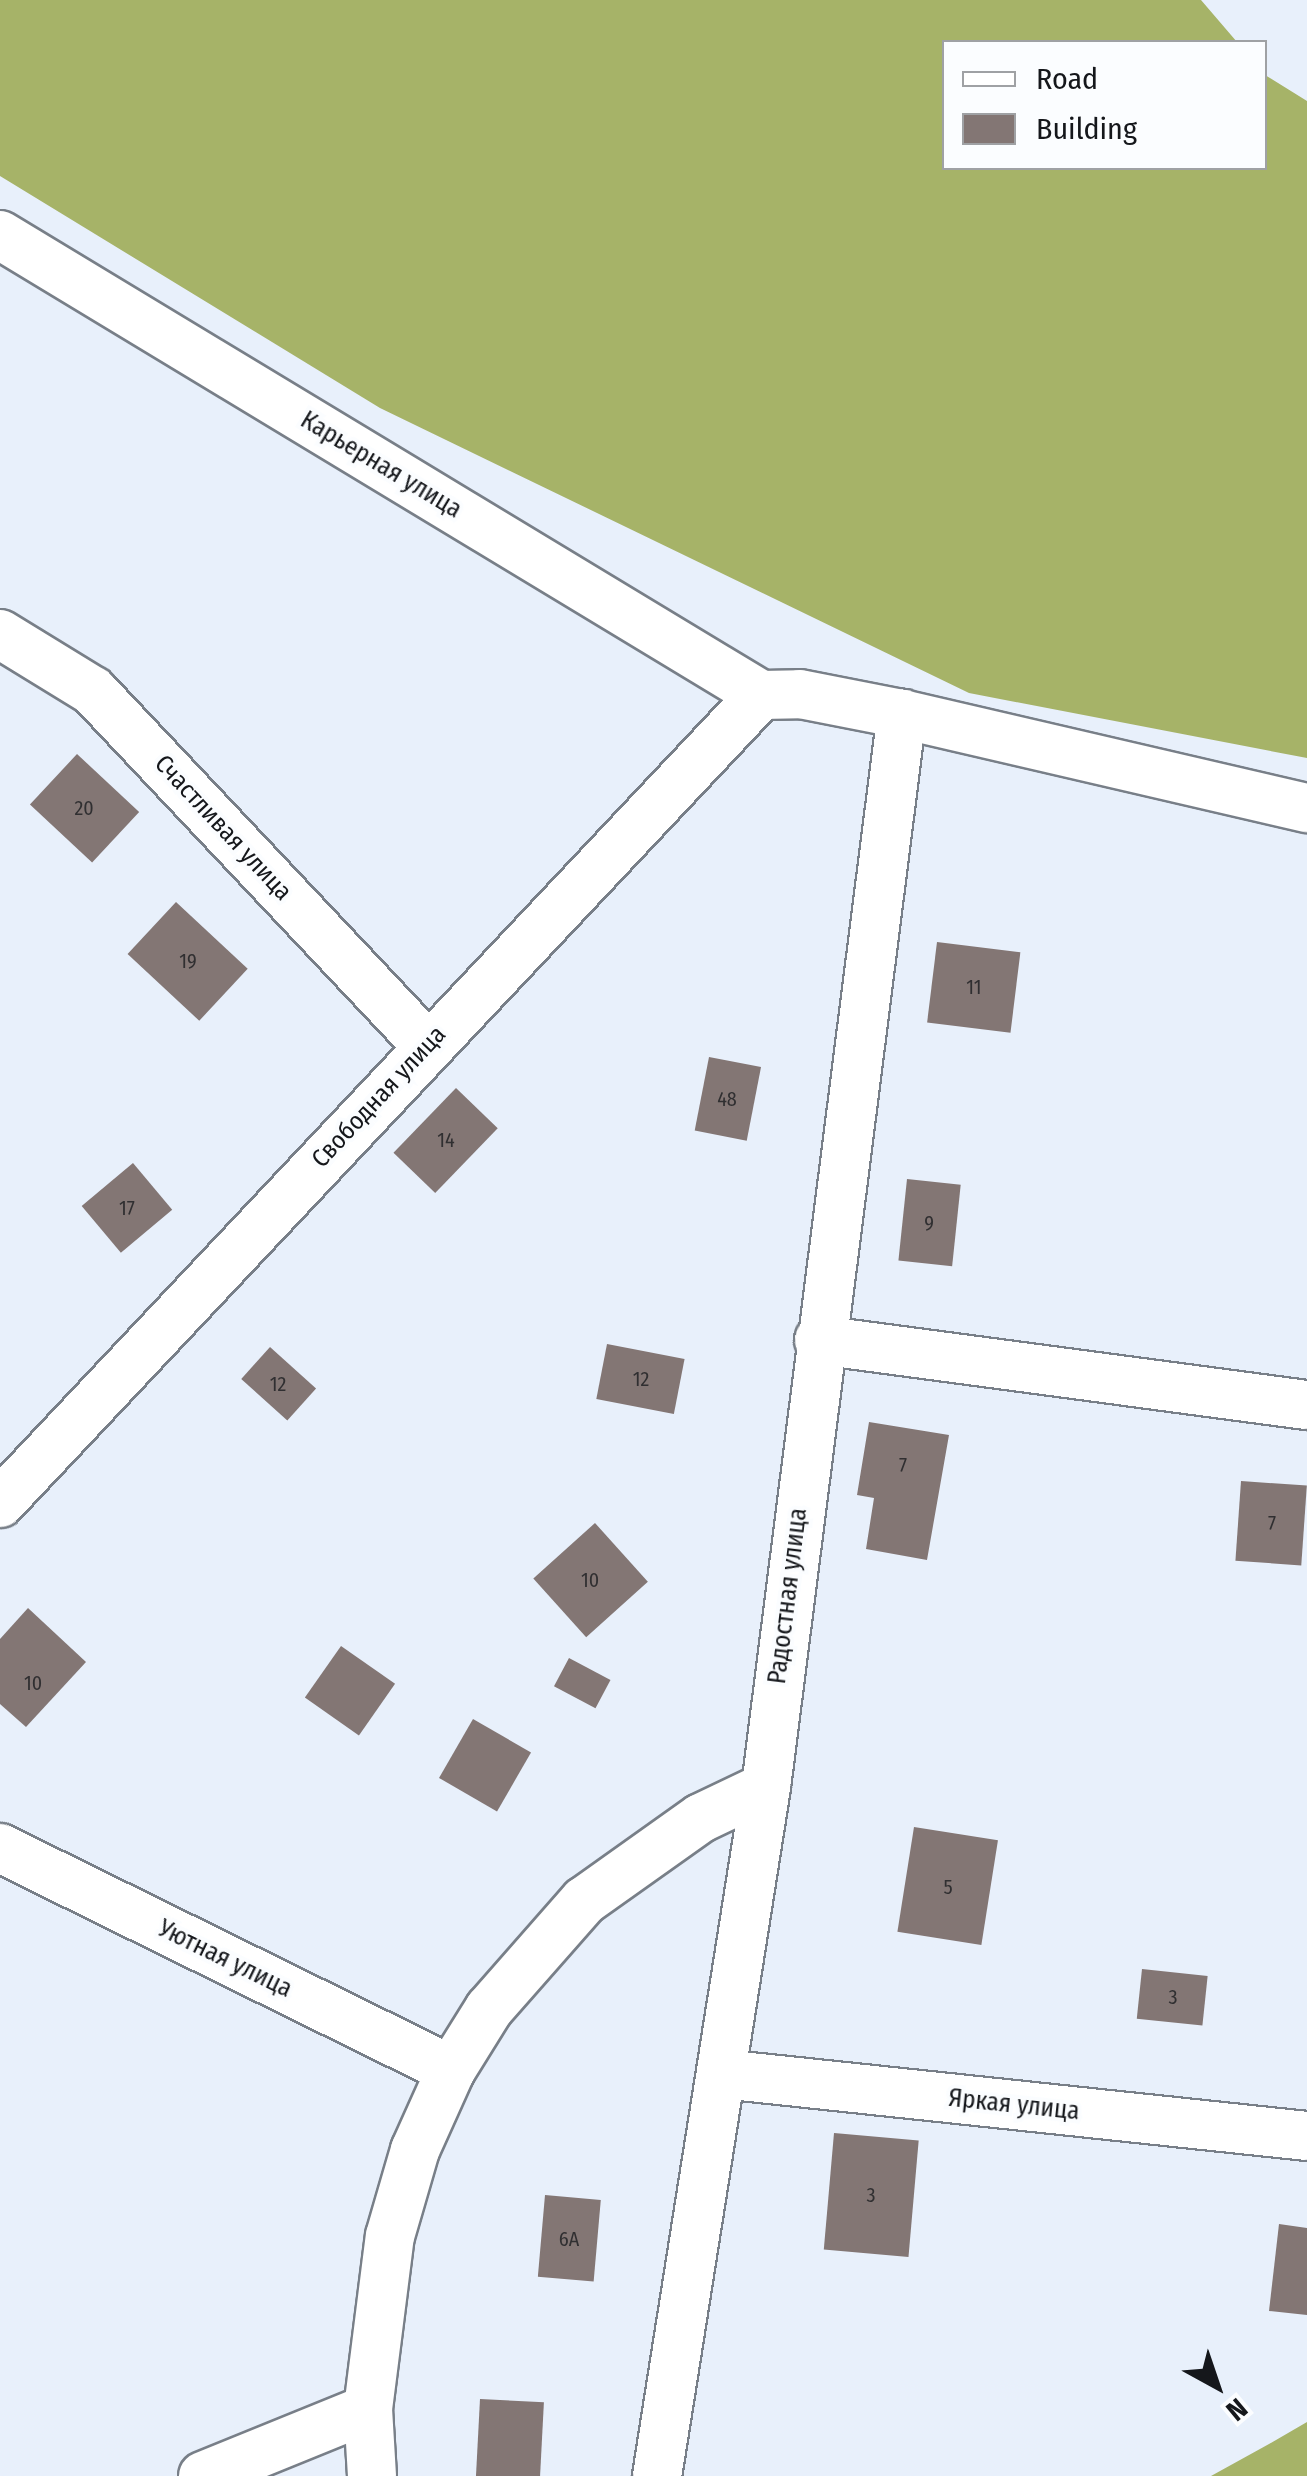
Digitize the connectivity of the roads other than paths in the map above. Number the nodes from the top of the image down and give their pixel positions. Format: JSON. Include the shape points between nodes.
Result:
{"nodes":[{"id":1,"x":0,"y":235,"type":"edge"},
{"id":2,"x":0,"y":634,"type":"edge"},
{"id":3,"x":762,"y":695,"type":"junction"},
{"id":4,"x":902,"y":714,"type":"junction"},
{"id":5,"x":1307,"y":808,"type":"edge"},
{"id":6,"x":427,"y":1046,"type":"junction"},
{"id":7,"x":819,"y":1340,"type":"junction"},
{"id":8,"x":1307,"y":1404,"type":"edge"},
{"id":9,"x":0,"y":1504,"type":"edge"},
{"id":10,"x":766,"y":1787,"type":"junction"},
{"id":11,"x":0,"y":1848,"type":"edge"},
{"id":12,"x":451,"y":2070,"type":"junction"},
{"id":13,"x":722,"y":2074,"type":"junction"},
{"id":14,"x":1307,"y":2136,"type":"edge"},
{"id":15,"x":368,"y":2409,"type":"junction"},
{"id":16,"x":203,"y":2476,"type":"edge"},
{"id":17,"x":372,"y":2476,"type":"edge"},
{"id":18,"x":656,"y":2476,"type":"edge"}],
"edges":[{"from":1,"to":3,"type":"street","name":"Карьерная улица"},
{"from":2,"to":6,"type":"street","name":"Счастливая улица","via":[[94,692]]},
{"from":3,"to":4,"type":"street","via":[[800,694]]},
{"from":3,"to":6,"type":"street","name":"Свободная улица"},
{"from":4,"to":5,"type":"street"},
{"from":4,"to":7,"type":"street","name":"Радостная улица"},
{"from":6,"to":9,"type":"street","name":"Свободная улица"},
{"from":7,"to":8,"type":"street"},
{"from":7,"to":10,"type":"street","name":"Радостная улица"},
{"from":10,"to":12,"type":"street","via":[[701,1818],[584,1901],[489,2009]]},
{"from":10,"to":13,"type":"street","name":"Радостная улица"},
{"from":11,"to":12,"type":"street","name":"Уютная улица"},
{"from":12,"to":15,"type":"street","via":[[414,2150],[390,2236]]},
{"from":13,"to":14,"type":"street","name":"Яркая улица"},
{"from":13,"to":18,"type":"street","name":"Радостная улица"},
{"from":15,"to":16,"type":"street"},
{"from":15,"to":17,"type":"street"}]}
